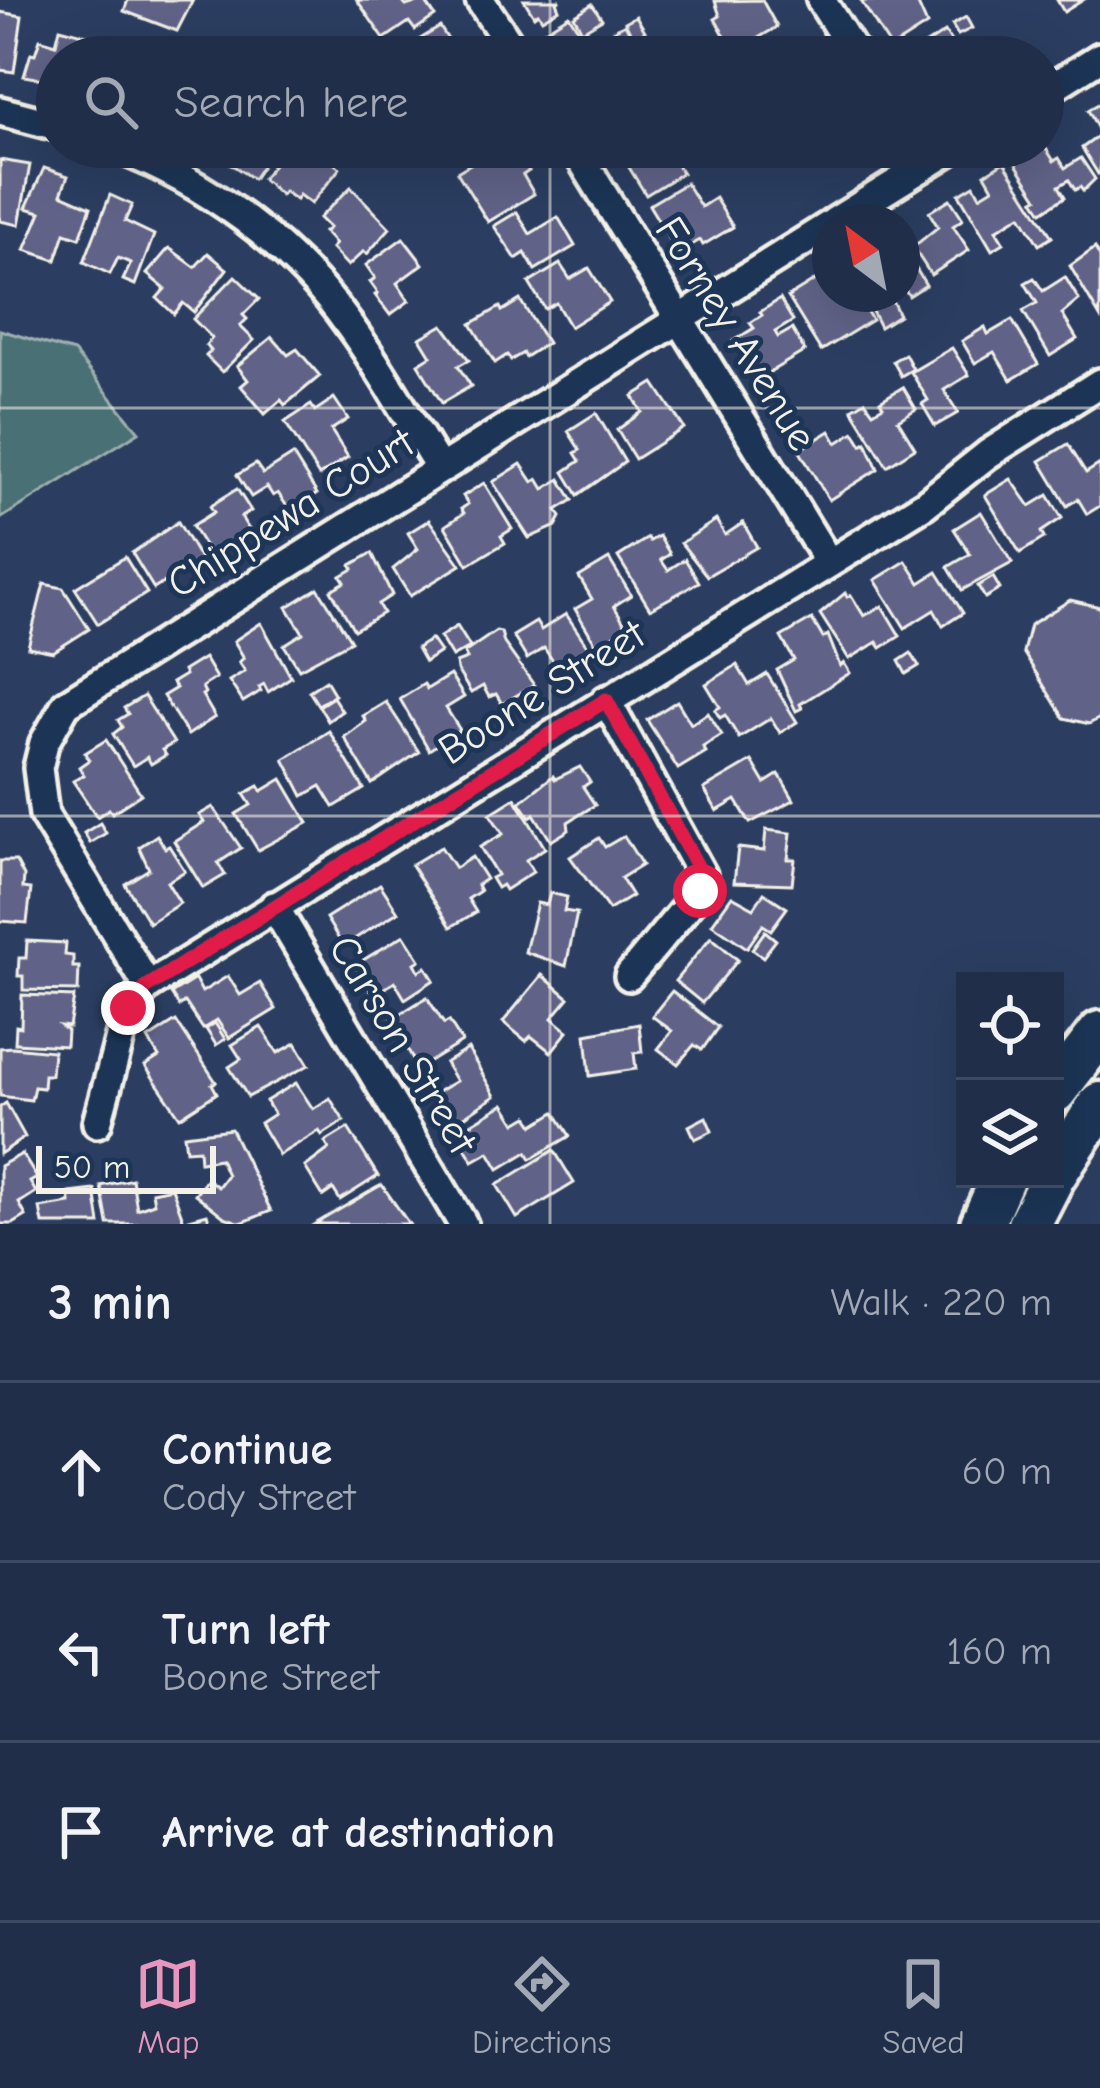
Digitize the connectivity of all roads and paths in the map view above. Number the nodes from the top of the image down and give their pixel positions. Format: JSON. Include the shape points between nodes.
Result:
{"nodes":[{"id":1,"x":480,"y":0,"type":"edge"},
{"id":2,"x":821,"y":0,"type":"edge"},
{"id":3,"x":504,"y":36,"type":"edge"},
{"id":4,"x":844,"y":36,"type":"edge"},
{"id":5,"x":1100,"y":57,"type":"edge"},
{"id":6,"x":1064,"y":79,"type":"edge"},
{"id":7,"x":0,"y":111,"type":"edge"},
{"id":8,"x":36,"y":120,"type":"edge"},
{"id":9,"x":160,"y":168,"type":"edge"},
{"id":10,"x":587,"y":168,"type":"edge"},
{"id":11,"x":904,"y":168,"type":"edge"},
{"id":12,"x":857,"y":204,"type":"edge"},
{"id":13,"x":812,"y":236,"type":"edge"},
{"id":14,"x":680,"y":319,"type":"junction"},
{"id":15,"x":1100,"y":383,"type":"edge"},
{"id":16,"x":439,"y":467,"type":"junction"},
{"id":17,"x":829,"y":563,"type":"junction"},
{"id":18,"x":606,"y":700,"type":"junction"},
{"id":19,"x":274,"y":906,"type":"junction"},
{"id":20,"x":629,"y":976,"type":"dead end"},
{"id":21,"x":148,"y":986,"type":"junction"},
{"id":22,"x":1100,"y":1033,"type":"edge"},
{"id":23,"x":1064,"y":1080,"type":"edge"},
{"id":24,"x":1100,"y":1104,"type":"edge"},
{"id":25,"x":97,"y":1123,"type":"dead end"},
{"id":26,"x":1064,"y":1159,"type":"edge"},
{"id":27,"x":998,"y":1188,"type":"edge"},
{"id":28,"x":1047,"y":1188,"type":"edge"},
{"id":29,"x":463,"y":1224,"type":"edge"},
{"id":30,"x":982,"y":1224,"type":"edge"},
{"id":31,"x":1029,"y":1224,"type":"edge"}],
"edges":[{"from":1,"to":3,"type":"street"},
{"from":2,"to":4,"type":"street"},
{"from":5,"to":6,"type":"street"},
{"from":7,"to":8,"type":"street"},
{"from":9,"to":16,"type":"street","via":[[242,215],[311,278]]},
{"from":10,"to":14,"type":"street","name":"Forney Avenue"},
{"from":11,"to":12,"type":"street","name":"Chippewa Court"},
{"from":13,"to":14,"type":"street","name":"Chippewa Court"},
{"from":14,"to":16,"type":"street","name":"Chippewa Court"},
{"from":14,"to":17,"type":"street","name":"Forney Avenue"},
{"from":15,"to":17,"type":"street","name":"Boone Street"},
{"from":16,"to":21,"type":"street","name":"Chippewa Court","via":[[65,704],[38,768],[44,815]]},
{"from":17,"to":18,"type":"street","name":"Boone Street"},
{"from":18,"to":19,"type":"street","name":"Boone Street"},
{"from":18,"to":20,"type":"street","via":[[702,875],[700,891]]},
{"from":19,"to":21,"type":"street","name":"Boone Street"},
{"from":19,"to":29,"type":"street","name":"Carson Street"},
{"from":21,"to":25,"type":"street","name":"Boone Street","via":[[128,1008]]},
{"from":22,"to":23,"type":"main road"},
{"from":24,"to":26,"type":"main road"},
{"from":27,"to":30,"type":"main road"},
{"from":28,"to":31,"type":"main road"}]}
